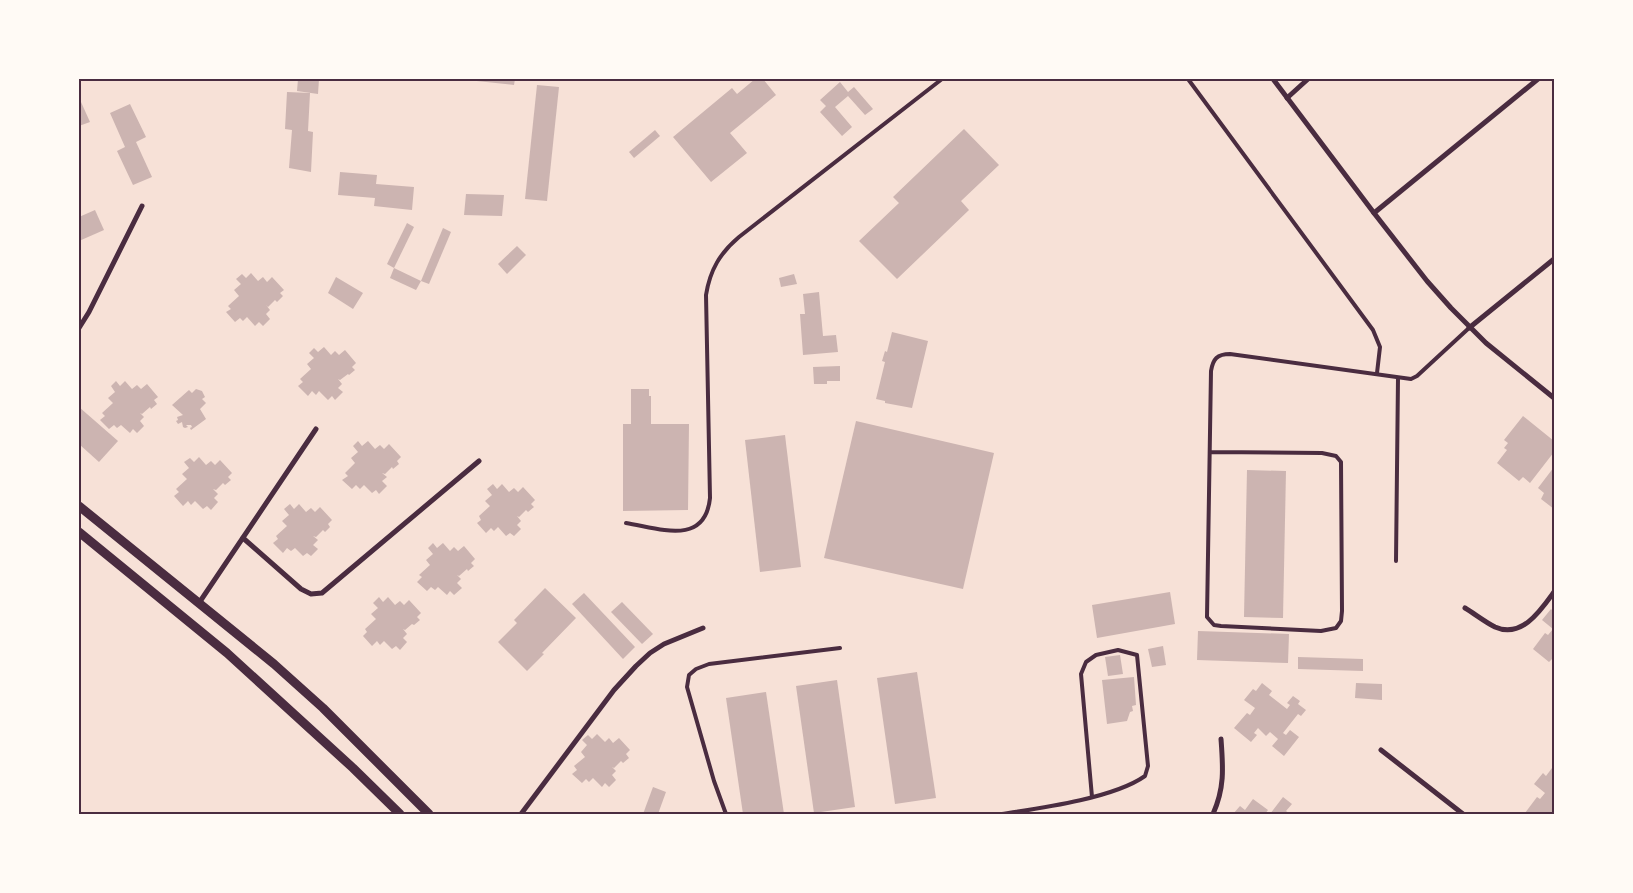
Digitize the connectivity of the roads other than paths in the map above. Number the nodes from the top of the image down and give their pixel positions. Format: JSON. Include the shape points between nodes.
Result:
{"nodes":[{"id":1,"x":942,"y":79,"type":"edge"},
{"id":2,"x":1188,"y":79,"type":"edge"},
{"id":3,"x":1273,"y":79,"type":"edge"},
{"id":4,"x":1308,"y":79,"type":"edge"},
{"id":5,"x":1538,"y":79,"type":"edge"},
{"id":6,"x":1287,"y":98,"type":"junction"},
{"id":7,"x":142,"y":206,"type":"dead end"},
{"id":8,"x":1374,"y":213,"type":"junction"},
{"id":9,"x":1554,"y":259,"type":"edge"},
{"id":10,"x":79,"y":328,"type":"edge"},
{"id":11,"x":1469,"y":328,"type":"junction"},
{"id":12,"x":1377,"y":373,"type":"junction"},
{"id":13,"x":1398,"y":378,"type":"junction"},
{"id":14,"x":1554,"y":398,"type":"edge"},
{"id":15,"x":316,"y":429,"type":"dead end"},
{"id":16,"x":1210,"y":452,"type":"junction"},
{"id":17,"x":480,"y":461,"type":"dead end"},
{"id":18,"x":79,"y":506,"type":"edge"},
{"id":19,"x":626,"y":523,"type":"dead end"},
{"id":20,"x":79,"y":532,"type":"edge"},
{"id":21,"x":244,"y":538,"type":"junction"},
{"id":22,"x":1396,"y":561,"type":"dead end"},
{"id":23,"x":1554,"y":592,"type":"edge"},
{"id":24,"x":199,"y":603,"type":"junction"},
{"id":25,"x":1465,"y":608,"type":"dead end"},
{"id":26,"x":703,"y":628,"type":"dead end"},
{"id":27,"x":840,"y":648,"type":"dead end"},
{"id":28,"x":1221,"y":739,"type":"dead end"},
{"id":29,"x":1381,"y":750,"type":"dead end"},
{"id":30,"x":1092,"y":797,"type":"junction"},
{"id":31,"x":1016,"y":813,"type":"edge"},
{"id":32,"x":400,"y":814,"type":"edge"},
{"id":33,"x":429,"y":814,"type":"edge"},
{"id":34,"x":520,"y":814,"type":"edge"},
{"id":35,"x":726,"y":814,"type":"edge"},
{"id":36,"x":1002,"y":814,"type":"edge"},
{"id":37,"x":1213,"y":814,"type":"edge"},
{"id":38,"x":1463,"y":814,"type":"edge"}],
"edges":[{"from":1,"to":19,"type":"lane","via":[[722,253],[711,273],[706,295],[710,498],[707,513],[698,525],[684,531]]},
{"from":2,"to":12,"type":"lane","via":[[1373,330],[1380,347]]},
{"from":3,"to":6,"type":"street"},
{"from":4,"to":6,"type":"street"},
{"from":5,"to":8,"type":"street"},
{"from":6,"to":8,"type":"street"},
{"from":7,"to":10,"type":"street"},
{"from":8,"to":11,"type":"street"},
{"from":9,"to":11,"type":"street"},
{"from":11,"to":13,"type":"lane","via":[[1417,376]]},
{"from":11,"to":14,"type":"street"},
{"from":12,"to":13,"type":"lane"},
{"from":12,"to":16,"type":"lane","via":[[1222,354],[1216,357],[1211,371]]},
{"from":13,"to":22,"type":"lane"},
{"from":15,"to":21,"type":"street"},
{"from":16,"to":16,"type":"lane","via":[[1322,453],[1336,456],[1342,469],[1342,611],[1336,628],[1321,631],[1221,626],[1210,622],[1207,612]]},
{"from":17,"to":21,"type":"street","via":[[322,593],[311,594],[301,589]]},
{"from":18,"to":24,"type":"street"},
{"from":20,"to":32,"type":"street","via":[[227,652]]},
{"from":21,"to":24,"type":"street"},
{"from":23,"to":25,"type":"street","via":[[1536,616],[1516,629],[1496,627]]},
{"from":24,"to":33,"type":"street","via":[[323,708]]},
{"from":26,"to":34,"type":"street","via":[[664,644],[636,666],[614,690]]},
{"from":27,"to":35,"type":"lane","via":[[709,664],[689,675],[687,687]]},
{"from":28,"to":37,"type":"street","via":[[1224,775]]},
{"from":29,"to":38,"type":"street"},
{"from":30,"to":30,"type":"lane","via":[[1136,783],[1146,776],[1148,766],[1137,655],[1118,650],[1096,655],[1086,662],[1081,674]]},
{"from":30,"to":31,"type":"lane"},
{"from":31,"to":36,"type":"lane"}]}
